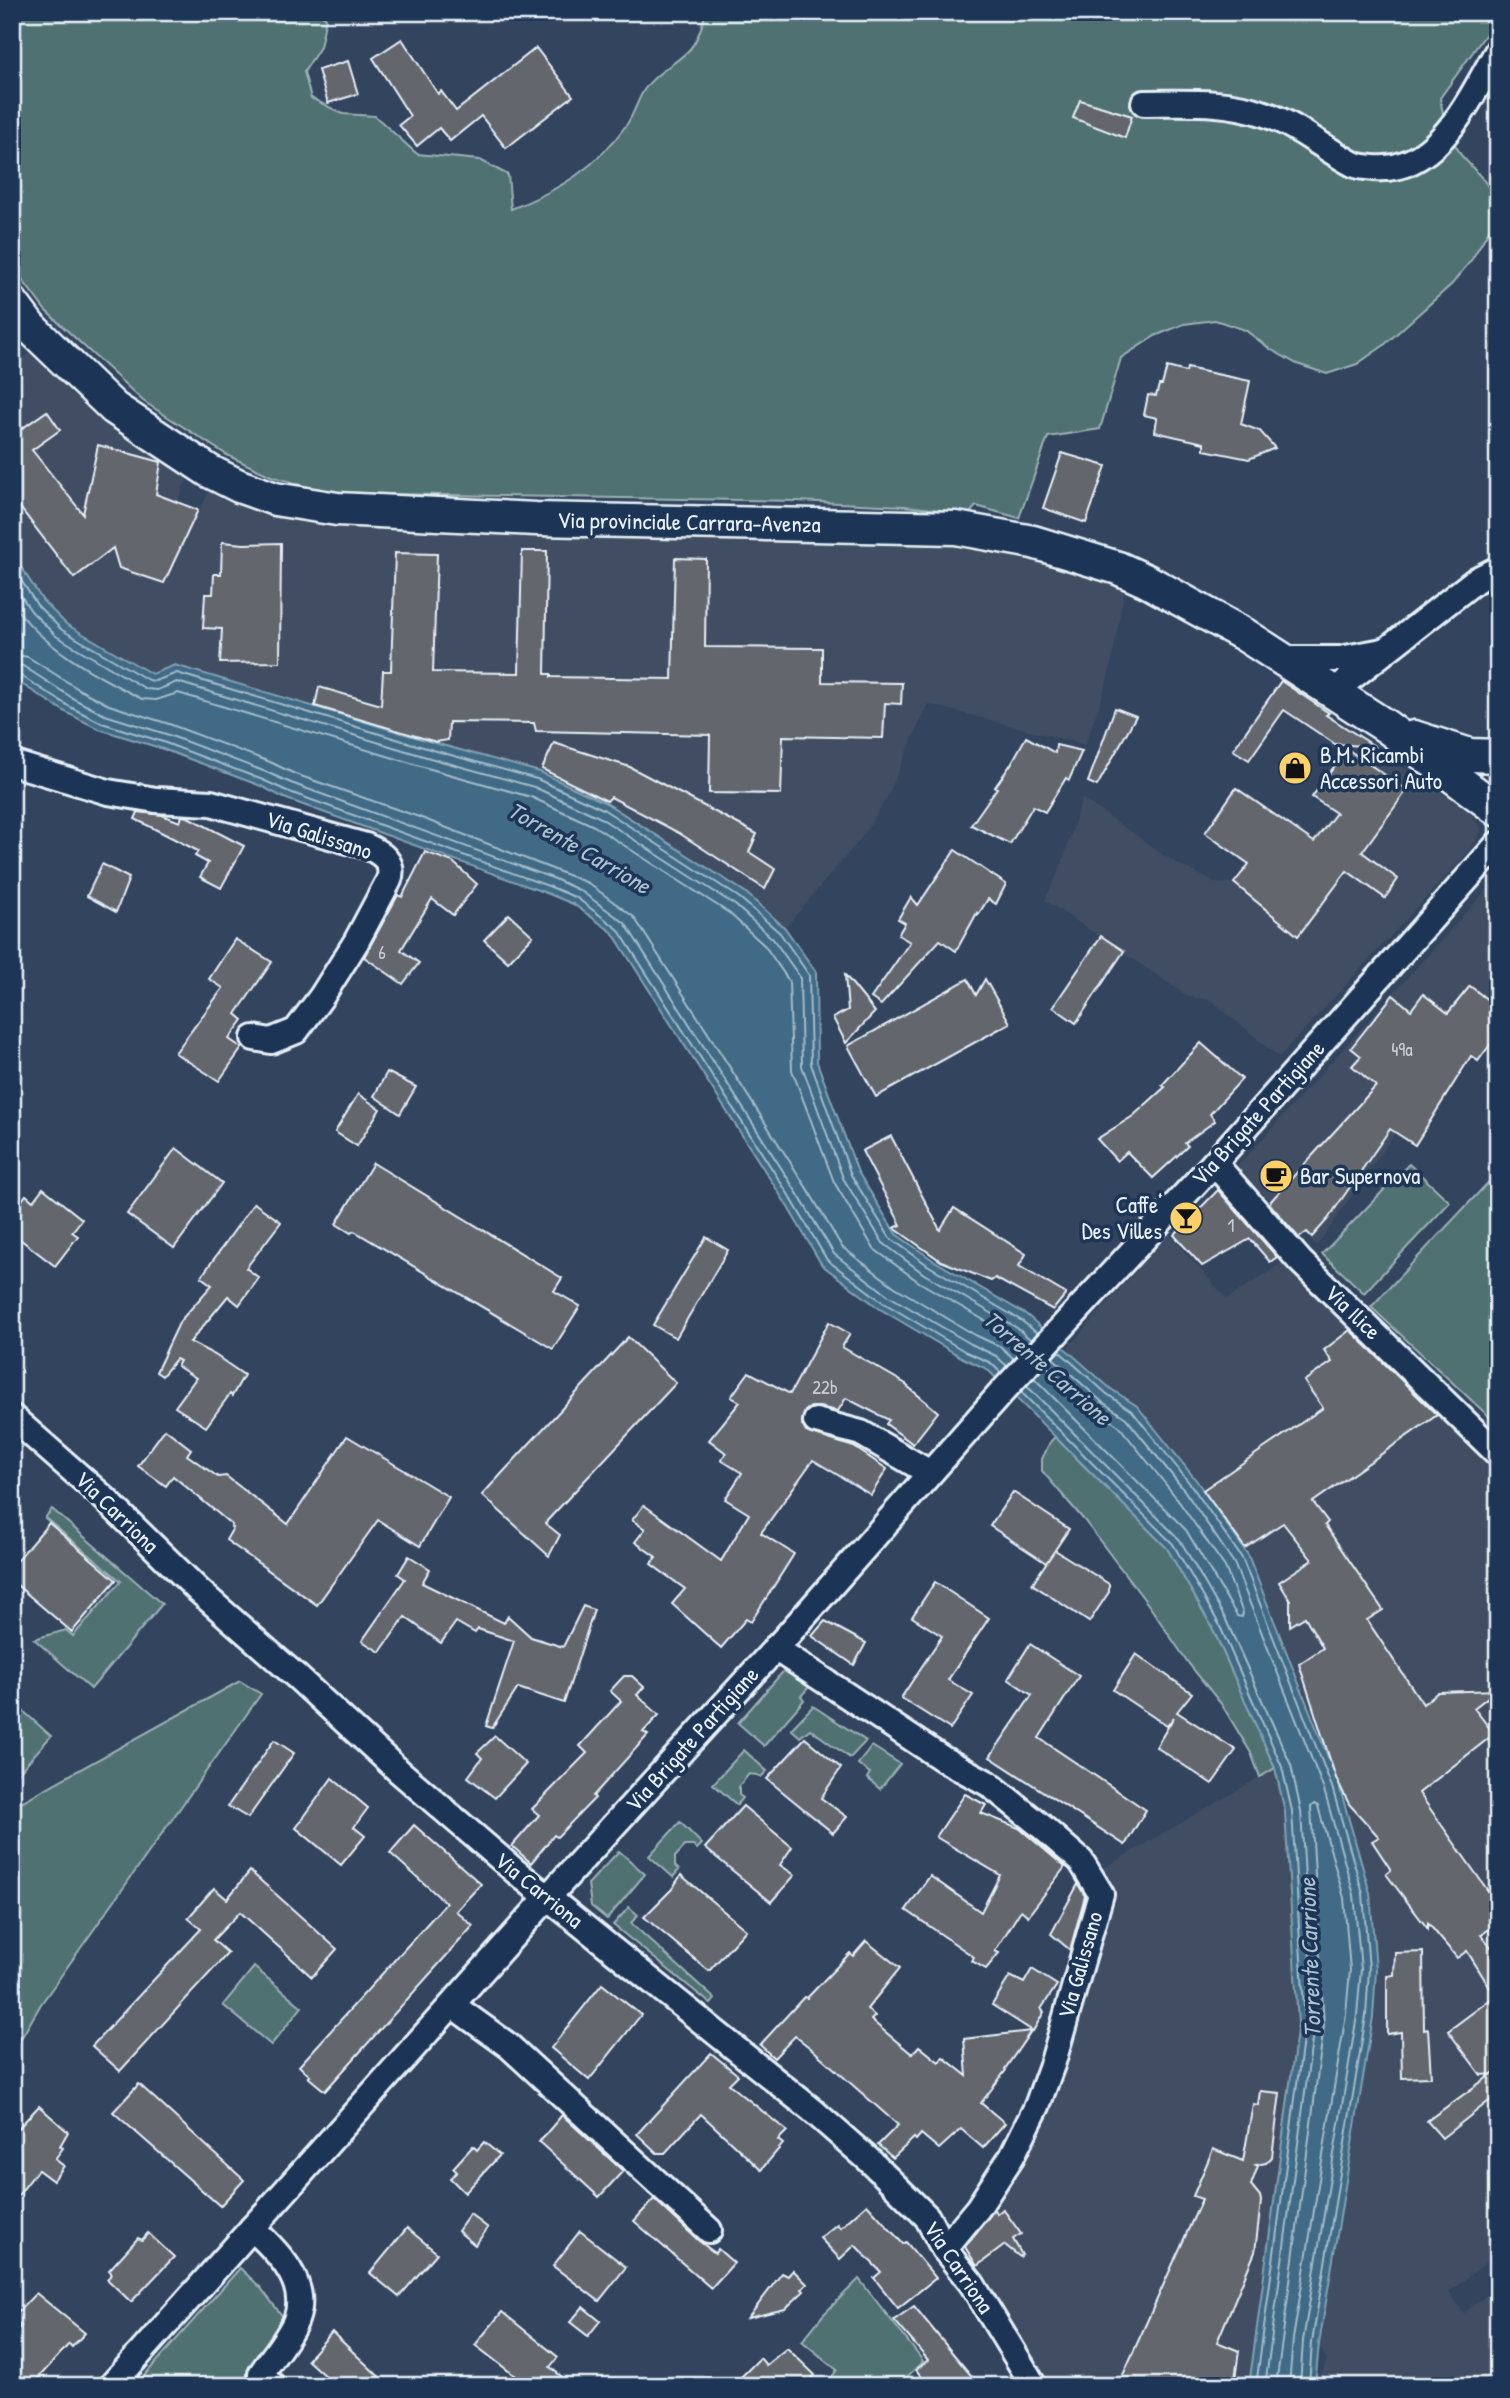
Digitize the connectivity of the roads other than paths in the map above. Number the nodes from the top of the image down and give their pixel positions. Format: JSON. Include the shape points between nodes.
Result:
{"nodes":[{"id":1,"x":1498,"y":50,"type":"edge"},
{"id":2,"x":1144,"y":103,"type":"dead end"},
{"id":3,"x":12,"y":303,"type":"edge"},
{"id":4,"x":1498,"y":569,"type":"edge"},
{"id":5,"x":1387,"y":650,"type":"junction"},
{"id":6,"x":1282,"y":659,"type":"junction"},
{"id":7,"x":1333,"y":692,"type":"junction"},
{"id":8,"x":1387,"y":727,"type":"junction"},
{"id":9,"x":1498,"y":756,"type":"edge"},
{"id":10,"x":12,"y":763,"type":"edge"},
{"id":11,"x":1498,"y":790,"type":"edge"},
{"id":12,"x":1498,"y":798,"type":"edge"},
{"id":13,"x":1498,"y":810,"type":"edge"},
{"id":14,"x":1498,"y":844,"type":"edge"},
{"id":15,"x":254,"y":1038,"type":"dead end"},
{"id":16,"x":1214,"y":1163,"type":"junction"},
{"id":17,"x":12,"y":1417,"type":"edge"},
{"id":18,"x":816,"y":1421,"type":"dead end"},
{"id":19,"x":1498,"y":1454,"type":"edge"},
{"id":20,"x":930,"y":1473,"type":"junction"},
{"id":21,"x":775,"y":1648,"type":"junction"},
{"id":22,"x":547,"y":1898,"type":"junction"},
{"id":23,"x":452,"y":2004,"type":"junction"},
{"id":24,"x":252,"y":2228,"type":"junction"},
{"id":25,"x":709,"y":2230,"type":"dead end"},
{"id":26,"x":944,"y":2249,"type":"junction"},
{"id":27,"x":111,"y":2386,"type":"edge"},
{"id":28,"x":273,"y":2386,"type":"edge"},
{"id":29,"x":1034,"y":2386,"type":"edge"}],
"edges":[{"from":1,"to":2,"type":"street","via":[[1456,121],[1434,146],[1414,161],[1385,169],[1357,166],[1267,114],[1226,103]]},
{"from":3,"to":6,"type":"main road","name":"Via provinciale Carrara-Avenza","via":[[30,327],[114,408],[209,471],[275,499],[337,509],[536,519],[956,528],[1033,542],[1118,568]]},
{"from":4,"to":5,"type":"street","via":[[1476,580]]},
{"from":5,"to":6,"type":"street","via":[[1340,659]]},
{"from":5,"to":7,"type":"street"},
{"from":6,"to":7,"type":"main road","name":"Via provinciale Carrara-Avenza"},
{"from":7,"to":8,"type":"main road","name":"Via provinciale Carrara-Avenza"},
{"from":8,"to":9,"type":"main road","name":"Via provinciale Carrara-Avenza","via":[[1470,755]]},
{"from":8,"to":13,"type":"main road","name":"Via provinciale Carrara-Avenza"},
{"from":10,"to":15,"type":"street","name":"Via Galissano","via":[[108,792],[211,803],[366,846],[389,862],[389,880],[356,942],[296,1031],[271,1041]]},
{"from":11,"to":12,"type":"main road"},
{"from":14,"to":16,"type":"street","name":"Via Brigate Partigiane"},
{"from":16,"to":19,"type":"street","name":"Via Ilice","via":[[1300,1261]]},
{"from":16,"to":20,"type":"street","name":"Via Brigate Partigiane"},
{"from":17,"to":22,"type":"street","name":"Via Carriona","via":[[400,1772]]},
{"from":18,"to":20,"type":"street","via":[[861,1433]]},
{"from":20,"to":21,"type":"street","name":"Via Brigate Partigiane"},
{"from":21,"to":22,"type":"street","name":"Via Brigate Partigiane"},
{"from":21,"to":26,"type":"street","name":"Via Galissano","via":[[943,1759],[989,1784],[1081,1861],[1101,1894],[1037,2106],[992,2187]]},
{"from":22,"to":23,"type":"street","name":"Via Brigate Partigiane"},
{"from":22,"to":26,"type":"street","name":"Via Carriona","via":[[850,2143],[927,2217]]},
{"from":23,"to":24,"type":"street","name":"Via Brigate Partigiane"},
{"from":23,"to":25,"type":"street","via":[[509,2046]]},
{"from":24,"to":27,"type":"street","name":"Via Brigate Partigiane"},
{"from":24,"to":28,"type":"street","via":[[296,2279],[300,2300],[296,2320],[261,2374]]},
{"from":26,"to":29,"type":"street","name":"Via Carriona","via":[[972,2284]]}]}
